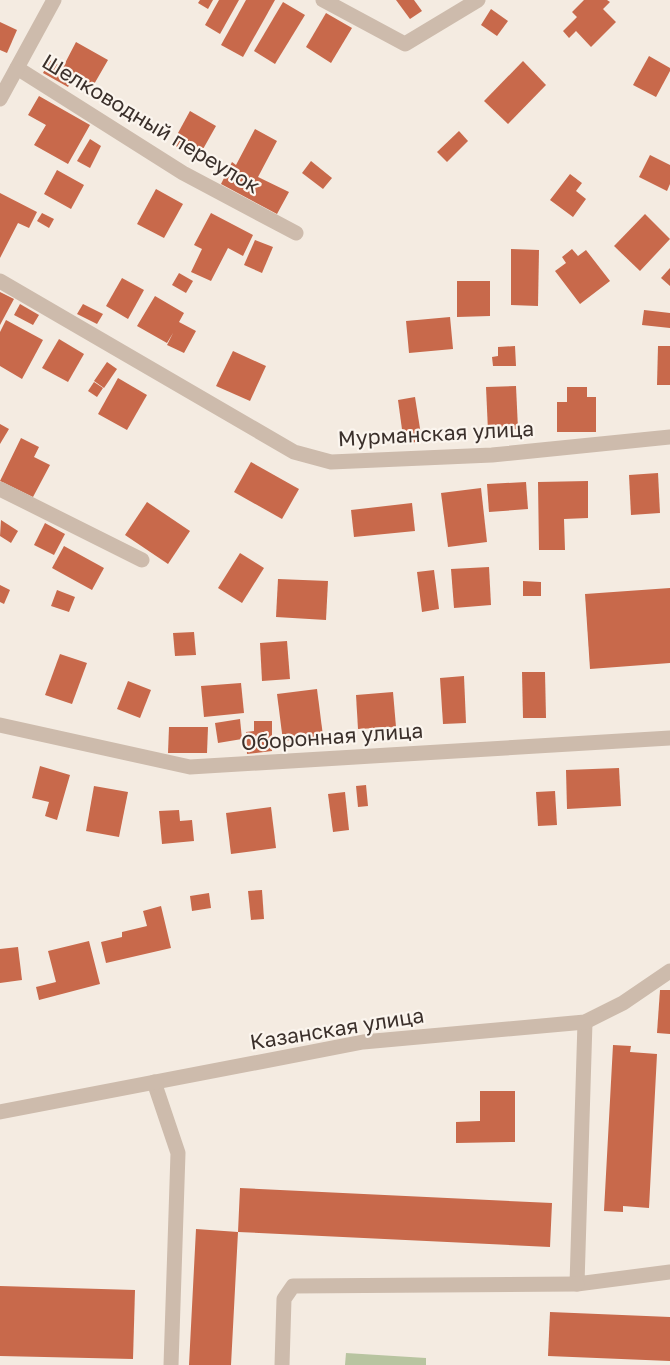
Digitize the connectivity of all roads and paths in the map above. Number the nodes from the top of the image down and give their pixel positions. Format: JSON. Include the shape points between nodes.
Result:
{"nodes":[{"id":1,"x":54,"y":0,"type":"edge"},
{"id":2,"x":323,"y":0,"type":"edge"},
{"id":3,"x":478,"y":0,"type":"edge"},
{"id":4,"x":9,"y":74,"type":"edge"},
{"id":5,"x":0,"y":99,"type":"edge"},
{"id":6,"x":296,"y":233,"type":"dead end"},
{"id":7,"x":0,"y":280,"type":"edge"},
{"id":8,"x":670,"y":437,"type":"edge"},
{"id":9,"x":0,"y":489,"type":"edge"},
{"id":10,"x":142,"y":560,"type":"dead end"},
{"id":11,"x":0,"y":725,"type":"edge"},
{"id":12,"x":670,"y":738,"type":"edge"},
{"id":13,"x":670,"y":970,"type":"edge"},
{"id":14,"x":585,"y":1022,"type":"junction"},
{"id":15,"x":154,"y":1082,"type":"junction"},
{"id":16,"x":0,"y":1112,"type":"edge"},
{"id":17,"x":670,"y":1272,"type":"edge"},
{"id":18,"x":577,"y":1284,"type":"junction"},
{"id":19,"x":171,"y":1365,"type":"edge"},
{"id":20,"x":282,"y":1365,"type":"edge"}],
"edges":[{"from":1,"to":4,"type":"street"},
{"from":2,"to":3,"type":"street","via":[[405,44]]},
{"from":4,"to":5,"type":"street"},
{"from":4,"to":6,"type":"street","name":"Шелководный переулок"},
{"from":7,"to":8,"type":"street","name":"Мурманская улица","via":[[294,452],[331,462],[492,455]]},
{"from":9,"to":10,"type":"street"},
{"from":11,"to":12,"type":"street","name":"Оборонная улица","via":[[190,767]]},
{"from":13,"to":14,"type":"street","name":"Казанская улица","via":[[622,1003]]},
{"from":14,"to":15,"type":"street","name":"Казанская улица","via":[[363,1042]]},
{"from":14,"to":18,"type":"street"},
{"from":15,"to":16,"type":"street","name":"Казанская улица"},
{"from":15,"to":19,"type":"street","via":[[178,1154]]},
{"from":17,"to":18,"type":"street"},
{"from":18,"to":20,"type":"street","via":[[293,1286],[284,1299]]}]}
